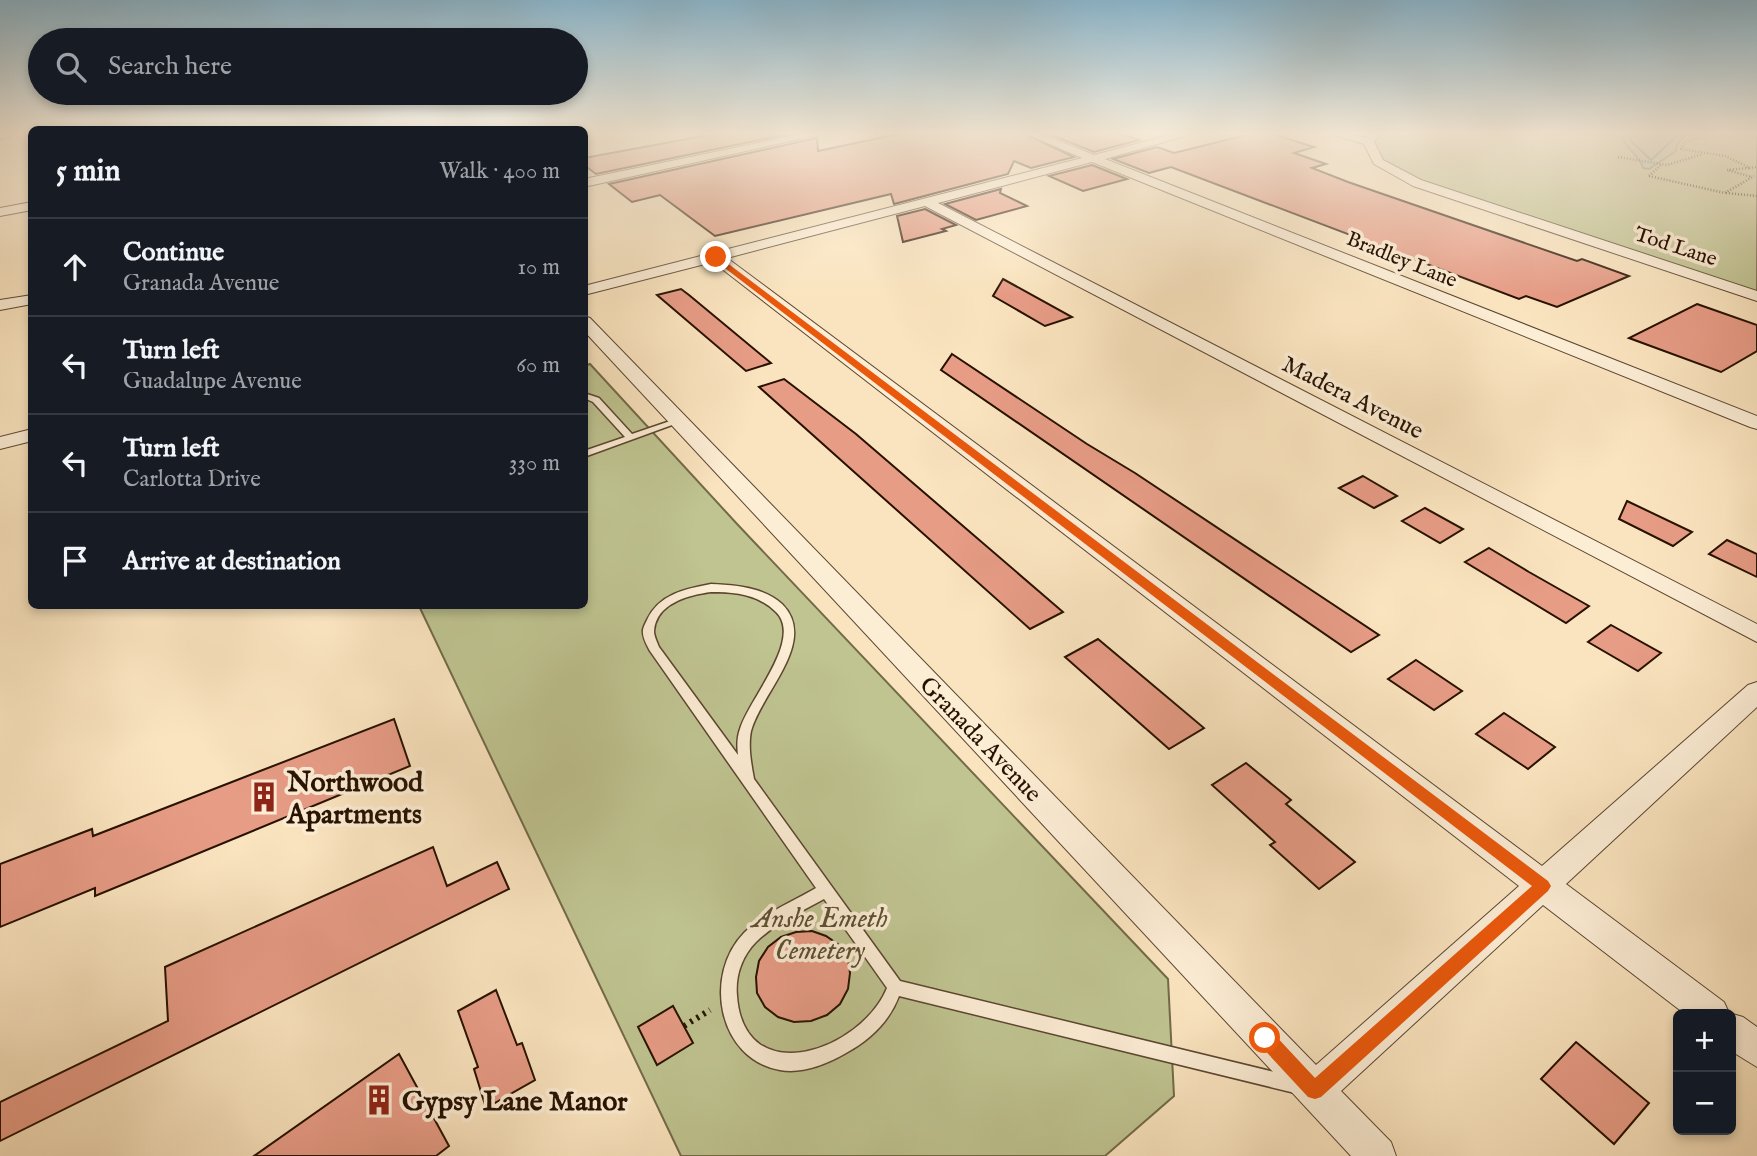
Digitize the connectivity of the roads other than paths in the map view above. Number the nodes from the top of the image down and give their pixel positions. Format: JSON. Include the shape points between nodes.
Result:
{"nodes":[{"id":1,"x":981,"y":188,"type":"edge"},
{"id":2,"x":1166,"y":188,"type":"edge"},
{"id":3,"x":1432,"y":188,"type":"edge"},
{"id":4,"x":927,"y":202,"type":"junction"},
{"id":5,"x":28,"y":207,"type":"edge"},
{"id":6,"x":0,"y":212,"type":"edge"},
{"id":7,"x":716,"y":257,"type":"junction"},
{"id":8,"x":588,"y":290,"type":"edge"},
{"id":9,"x":1757,"y":296,"type":"edge"},
{"id":10,"x":28,"y":300,"type":"edge"},
{"id":11,"x":0,"y":305,"type":"edge"},
{"id":12,"x":588,"y":325,"type":"edge"},
{"id":13,"x":588,"y":396,"type":"edge"},
{"id":14,"x":679,"y":421,"type":"junction"},
{"id":15,"x":1757,"y":423,"type":"edge"},
{"id":16,"x":28,"y":436,"type":"edge"},
{"id":17,"x":631,"y":438,"type":"junction"},
{"id":18,"x":0,"y":443,"type":"edge"},
{"id":19,"x":588,"y":453,"type":"edge"},
{"id":20,"x":1757,"y":634,"type":"edge"},
{"id":21,"x":1757,"y":692,"type":"edge"},
{"id":22,"x":748,"y":780,"type":"junction"},
{"id":23,"x":1543,"y":886,"type":"junction"},
{"id":24,"x":826,"y":890,"type":"junction"},
{"id":25,"x":895,"y":987,"type":"junction"},
{"id":26,"x":1705,"y":1009,"type":"edge"},
{"id":27,"x":1736,"y":1033,"type":"edge"},
{"id":28,"x":1757,"y":1049,"type":"edge"},
{"id":29,"x":1315,"y":1090,"type":"junction"},
{"id":30,"x":1377,"y":1156,"type":"edge"}],
"edges":[{"from":1,"to":4,"type":"street"},
{"from":2,"to":15,"type":"street","name":"Bradley Lane"},
{"from":3,"to":9,"type":"street","name":"Tod Lane"},
{"from":4,"to":7,"type":"street"},
{"from":4,"to":20,"type":"street","name":"Madera Avenue"},
{"from":5,"to":6,"type":"street"},
{"from":7,"to":8,"type":"street"},
{"from":7,"to":23,"type":"street"},
{"from":10,"to":11,"type":"street"},
{"from":12,"to":14,"type":"street","name":"Granada Avenue"},
{"from":13,"to":17,"type":"lane"},
{"from":14,"to":17,"type":"lane"},
{"from":14,"to":29,"type":"street","name":"Granada Avenue"},
{"from":16,"to":18,"type":"street"},
{"from":17,"to":19,"type":"lane"},
{"from":21,"to":23,"type":"street"},
{"from":22,"to":22,"type":"lane","via":[[653,648],[648,630],[655,611],[697,590],[753,591],[772,600],[786,616],[790,638],[747,724],[743,753]]},
{"from":22,"to":24,"type":"lane"},
{"from":23,"to":26,"type":"street"},
{"from":23,"to":29,"type":"street"},
{"from":24,"to":25,"type":"lane"},
{"from":24,"to":25,"type":"lane","via":[[766,926],[743,946],[732,968],[729,998],[732,1019],[743,1040],[766,1058],[791,1064],[820,1057],[847,1044],[879,1016]]},
{"from":25,"to":29,"type":"lane"},
{"from":27,"to":28,"type":"street"},
{"from":29,"to":30,"type":"street","name":"Granada Avenue"}]}
